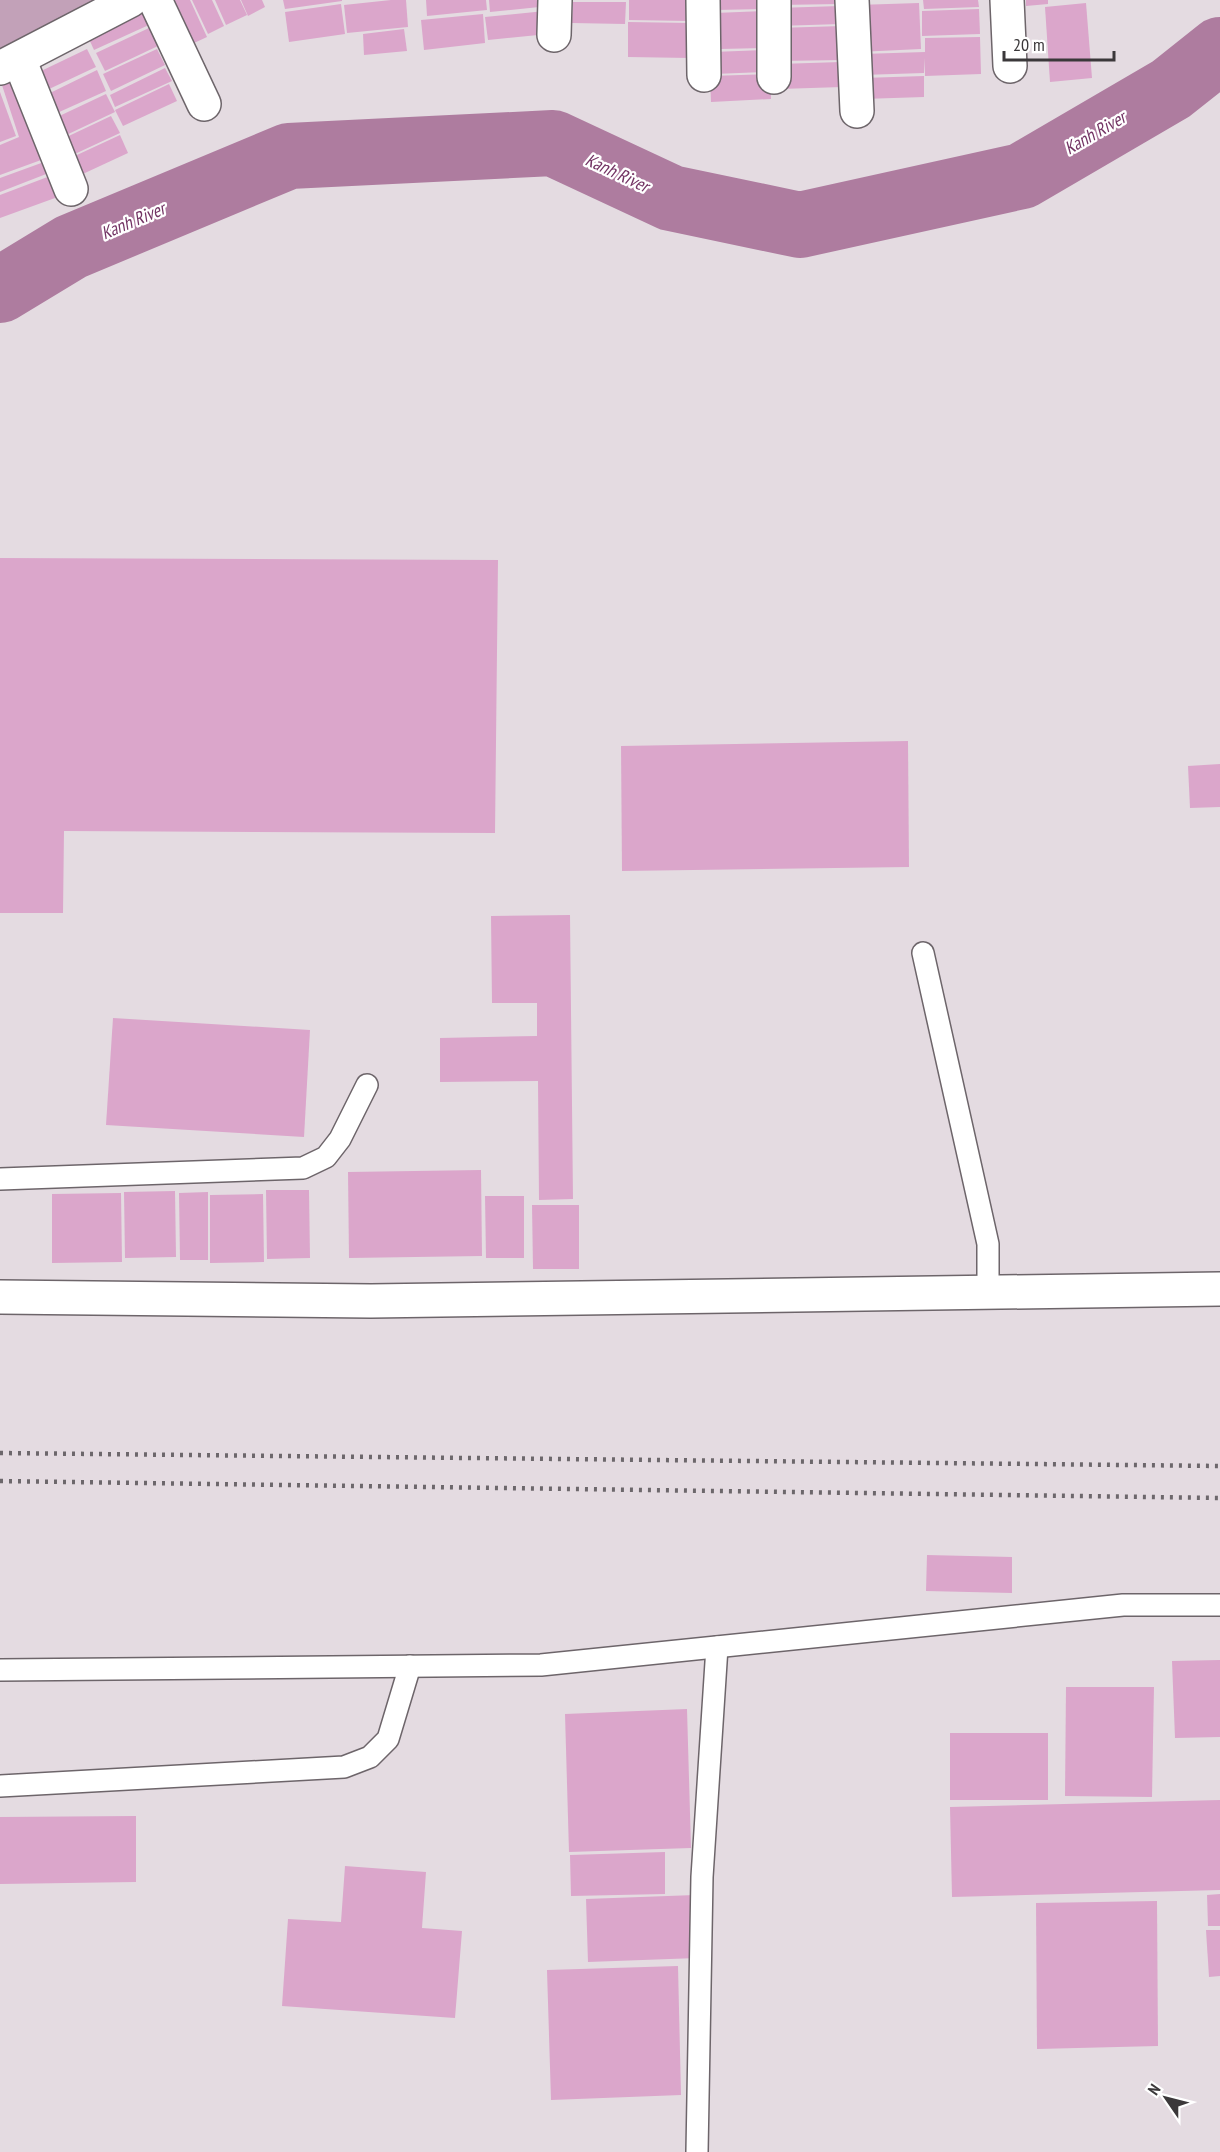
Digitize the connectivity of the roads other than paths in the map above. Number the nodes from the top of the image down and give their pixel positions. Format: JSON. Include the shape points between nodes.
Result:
{"nodes":[{"id":1,"x":131,"y":0,"type":"edge"},
{"id":2,"x":155,"y":0,"type":"edge"},
{"id":3,"x":555,"y":0,"type":"edge"},
{"id":4,"x":703,"y":0,"type":"edge"},
{"id":5,"x":774,"y":0,"type":"edge"},
{"id":6,"x":852,"y":0,"type":"edge"},
{"id":7,"x":1007,"y":0,"type":"edge"},
{"id":8,"x":554,"y":35,"type":"dead end"},
{"id":9,"x":9,"y":64,"type":"edge"},
{"id":10,"x":1010,"y":66,"type":"dead end"},
{"id":11,"x":704,"y":75,"type":"dead end"},
{"id":12,"x":774,"y":77,"type":"dead end"},
{"id":13,"x":204,"y":104,"type":"dead end"},
{"id":14,"x":857,"y":111,"type":"dead end"},
{"id":15,"x":70,"y":189,"type":"dead end"},
{"id":16,"x":923,"y":953,"type":"dead end"},
{"id":17,"x":367,"y":1085,"type":"dead end"},
{"id":18,"x":0,"y":1179,"type":"edge"},
{"id":19,"x":1220,"y":1288,"type":"edge"},
{"id":20,"x":988,"y":1291,"type":"junction"},
{"id":21,"x":0,"y":1297,"type":"edge"},
{"id":22,"x":1220,"y":1605,"type":"edge"},
{"id":23,"x":717,"y":1647,"type":"junction"},
{"id":24,"x":410,"y":1666,"type":"junction"},
{"id":25,"x":0,"y":1670,"type":"edge"},
{"id":26,"x":0,"y":1786,"type":"edge"},
{"id":27,"x":697,"y":2152,"type":"edge"}],
"edges":[{"from":1,"to":9,"type":"street"},
{"from":2,"to":13,"type":"street"},
{"from":3,"to":8,"type":"street"},
{"from":4,"to":11,"type":"street"},
{"from":5,"to":12,"type":"street"},
{"from":6,"to":14,"type":"street"},
{"from":7,"to":10,"type":"street"},
{"from":9,"to":15,"type":"street"},
{"from":16,"to":20,"type":"lane","via":[[988,1244]]},
{"from":17,"to":18,"type":"lane","via":[[340,1139],[326,1156],[303,1168]]},
{"from":19,"to":20,"type":"street"},
{"from":20,"to":21,"type":"street","via":[[371,1301]]},
{"from":22,"to":23,"type":"lane","via":[[1123,1605]]},
{"from":23,"to":24,"type":"lane","via":[[541,1665]]},
{"from":23,"to":27,"type":"lane","via":[[702,1877]]},
{"from":24,"to":25,"type":"lane"},
{"from":24,"to":26,"type":"lane","via":[[388,1739],[370,1757],[344,1767]]}]}
